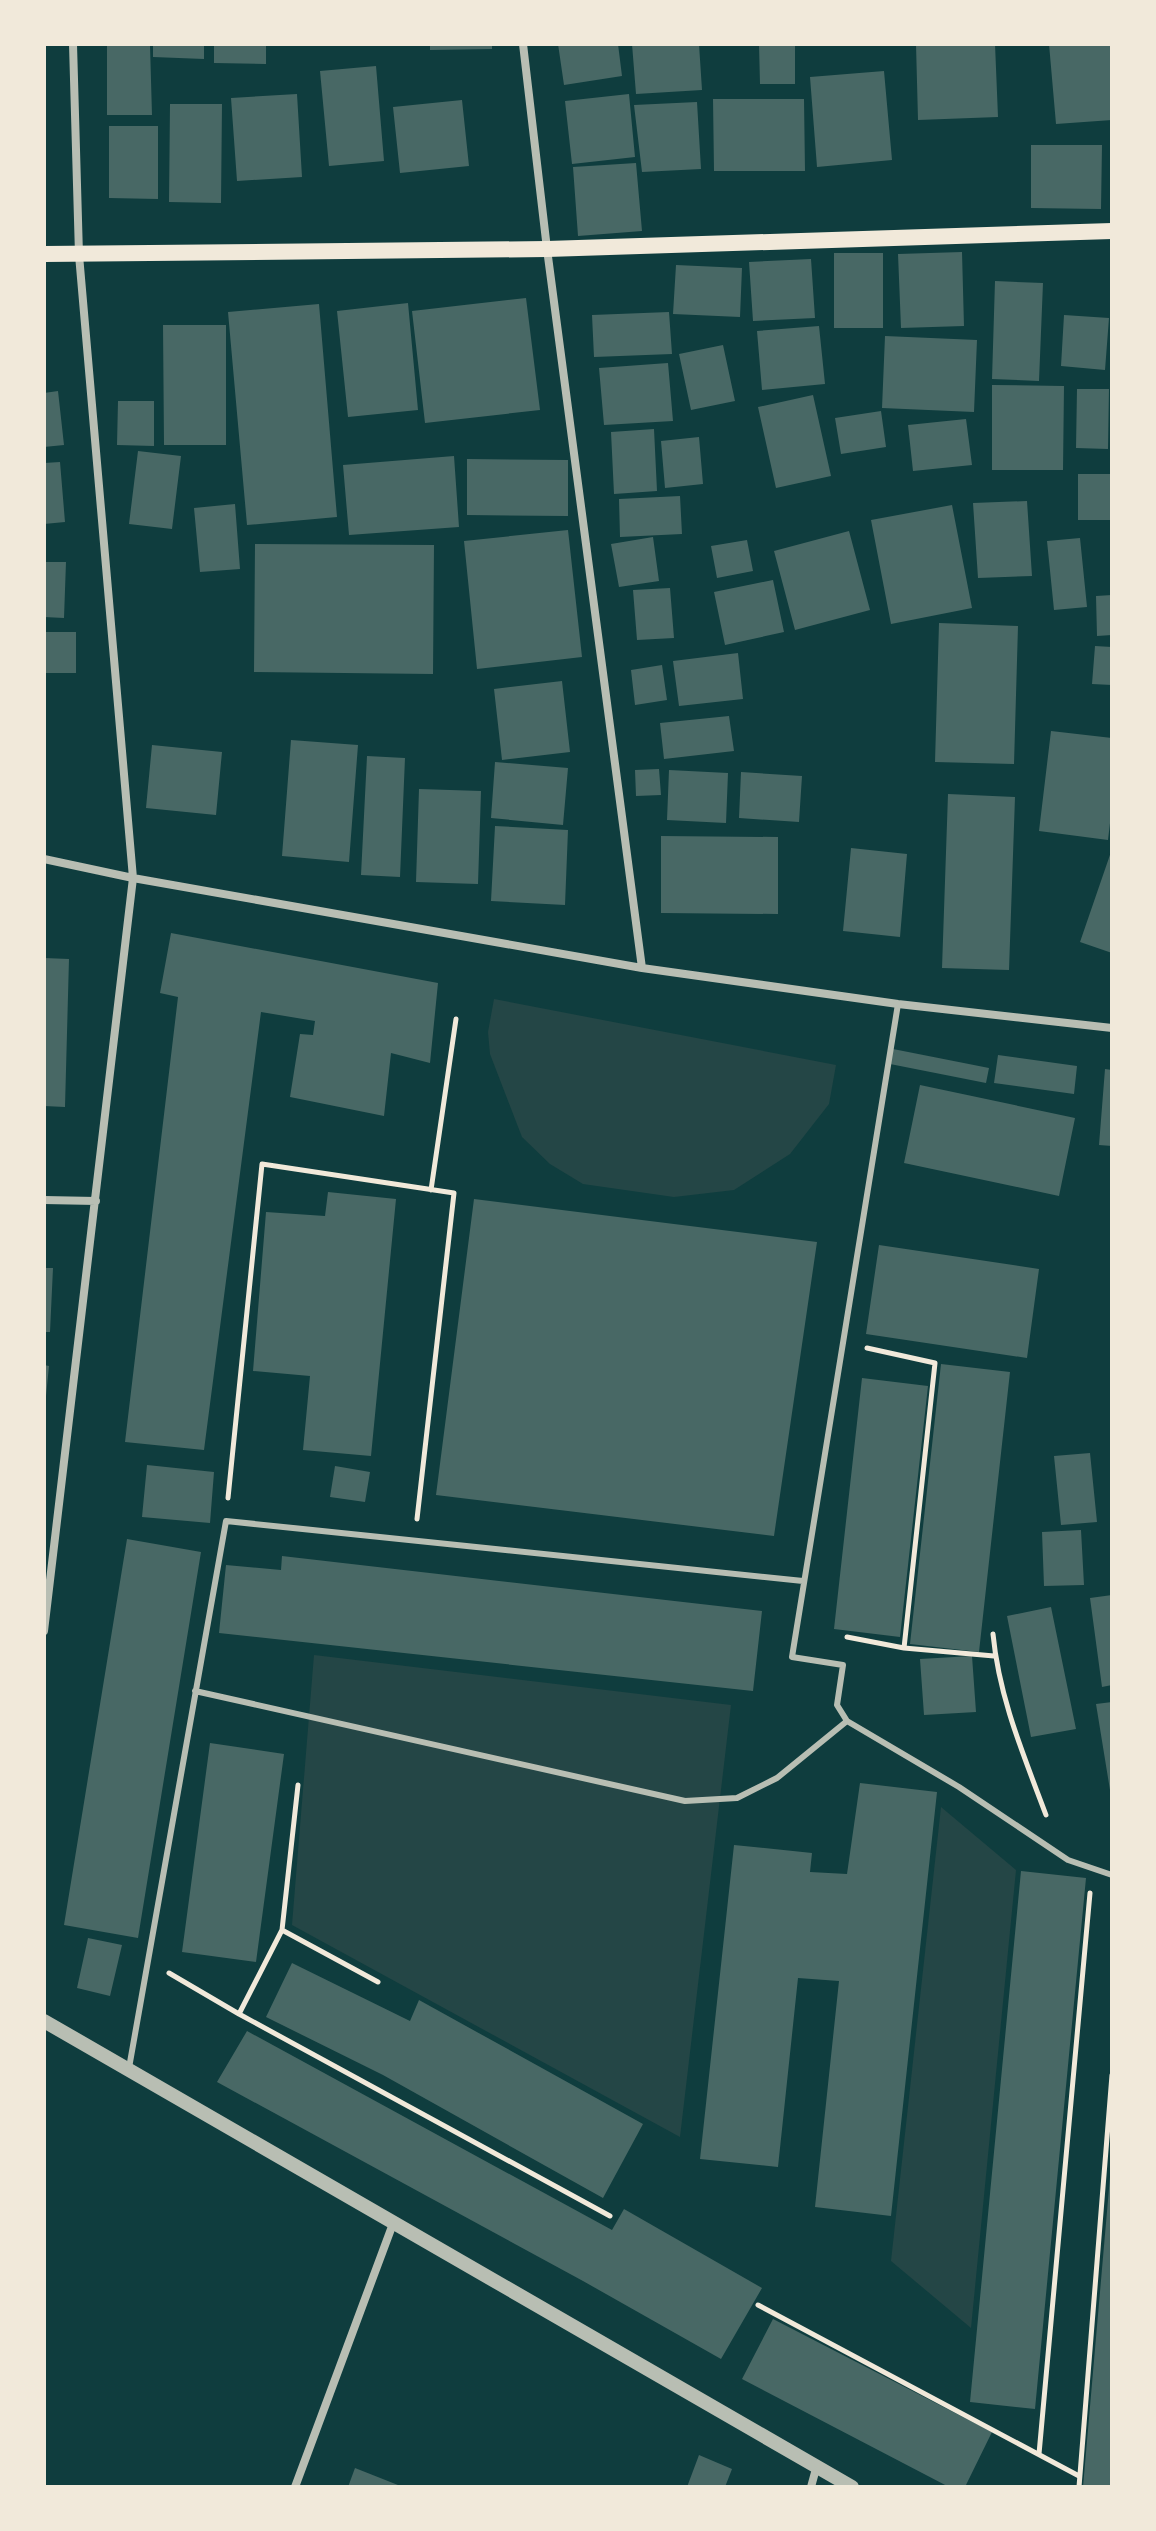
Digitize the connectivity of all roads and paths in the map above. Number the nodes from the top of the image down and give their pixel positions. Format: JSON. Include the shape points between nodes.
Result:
{"nodes":[{"id":1,"x":73,"y":44,"type":"edge"},
{"id":2,"x":523,"y":44,"type":"edge"},
{"id":3,"x":1112,"y":231,"type":"edge"},
{"id":4,"x":547,"y":249,"type":"junction"},
{"id":5,"x":44,"y":254,"type":"edge"},
{"id":6,"x":79,"y":255,"type":"junction"},
{"id":7,"x":44,"y":859,"type":"edge"},
{"id":8,"x":133,"y":878,"type":"junction"},
{"id":9,"x":642,"y":968,"type":"junction"},
{"id":10,"x":898,"y":1004,"type":"junction"},
{"id":11,"x":456,"y":1019,"type":"dead end"},
{"id":12,"x":1112,"y":1028,"type":"edge"},
{"id":13,"x":431,"y":1190,"type":"junction"},
{"id":14,"x":44,"y":1200,"type":"edge"},
{"id":15,"x":96,"y":1201,"type":"junction"},
{"id":16,"x":842,"y":1343,"type":"junction"},
{"id":17,"x":226,"y":1521,"type":"junction"},
{"id":18,"x":415,"y":1540,"type":"junction"},
{"id":19,"x":803,"y":1581,"type":"junction"},
{"id":20,"x":796,"y":1628,"type":"junction"},
{"id":21,"x":44,"y":1631,"type":"edge"},
{"id":22,"x":993,"y":1634,"type":"dead end"},
{"id":23,"x":904,"y":1648,"type":"junction"},
{"id":24,"x":995,"y":1656,"type":"junction"},
{"id":25,"x":195,"y":1691,"type":"junction"},
{"id":26,"x":847,"y":1721,"type":"junction"},
{"id":27,"x":298,"y":1785,"type":"dead end"},
{"id":28,"x":1060,"y":1854,"type":"junction"},
{"id":29,"x":1092,"y":1867,"type":"junction"},
{"id":30,"x":1112,"y":1875,"type":"edge"},
{"id":31,"x":282,"y":1930,"type":"junction"},
{"id":32,"x":148,"y":1960,"type":"junction"},
{"id":33,"x":378,"y":1982,"type":"dead end"},
{"id":34,"x":239,"y":2014,"type":"junction"},
{"id":35,"x":44,"y":2021,"type":"edge"},
{"id":36,"x":128,"y":2069,"type":"junction"},
{"id":37,"x":1112,"y":2075,"type":"edge"},
{"id":38,"x":610,"y":2216,"type":"dead end"},
{"id":39,"x":394,"y":2221,"type":"junction"},
{"id":40,"x":758,"y":2305,"type":"dead end"},
{"id":41,"x":1039,"y":2454,"type":"junction"},
{"id":42,"x":817,"y":2465,"type":"junction"},
{"id":43,"x":1079,"y":2476,"type":"junction"},
{"id":44,"x":295,"y":2487,"type":"edge"},
{"id":45,"x":811,"y":2487,"type":"edge"},
{"id":46,"x":852,"y":2487,"type":"edge"},
{"id":47,"x":1079,"y":2487,"type":"edge"}],
"edges":[{"from":1,"to":6,"type":"street"},
{"from":2,"to":4,"type":"street"},
{"from":3,"to":4,"type":"main road"},
{"from":4,"to":6,"type":"main road"},
{"from":4,"to":9,"type":"street"},
{"from":5,"to":6,"type":"main road"},
{"from":6,"to":8,"type":"street"},
{"from":7,"to":8,"type":"street"},
{"from":8,"to":9,"type":"street"},
{"from":8,"to":15,"type":"street"},
{"from":9,"to":10,"type":"street"},
{"from":10,"to":12,"type":"street"},
{"from":10,"to":16,"type":"lane"},
{"from":11,"to":13,"type":"path"},
{"from":13,"to":17,"type":"path","via":[[262,1164]]},
{"from":13,"to":18,"type":"path","via":[[454,1193]]},
{"from":14,"to":15,"type":"street"},
{"from":15,"to":21,"type":"street"},
{"from":16,"to":19,"type":"lane"},
{"from":16,"to":23,"type":"path","via":[[935,1363]]},
{"from":17,"to":18,"type":"lane"},
{"from":17,"to":25,"type":"lane"},
{"from":18,"to":19,"type":"lane"},
{"from":19,"to":20,"type":"lane"},
{"from":20,"to":23,"type":"path"},
{"from":20,"to":26,"type":"lane","via":[[792,1657],[843,1665],[837,1705]]},
{"from":22,"to":24,"type":"path"},
{"from":23,"to":24,"type":"path"},
{"from":24,"to":28,"type":"path","via":[[1007,1712]]},
{"from":25,"to":26,"type":"lane","via":[[685,1801],[737,1798],[777,1778]]},
{"from":25,"to":32,"type":"lane"},
{"from":26,"to":28,"type":"lane"},
{"from":27,"to":31,"type":"path"},
{"from":28,"to":29,"type":"lane"},
{"from":29,"to":30,"type":"lane"},
{"from":29,"to":41,"type":"path"},
{"from":31,"to":33,"type":"path"},
{"from":31,"to":34,"type":"path"},
{"from":32,"to":34,"type":"path"},
{"from":32,"to":36,"type":"lane"},
{"from":34,"to":38,"type":"path"},
{"from":35,"to":36,"type":"street"},
{"from":36,"to":39,"type":"street"},
{"from":37,"to":43,"type":"path"},
{"from":39,"to":42,"type":"street"},
{"from":39,"to":44,"type":"street"},
{"from":40,"to":41,"type":"path"},
{"from":41,"to":43,"type":"path"},
{"from":42,"to":45,"type":"street"},
{"from":42,"to":46,"type":"street"},
{"from":43,"to":47,"type":"path"}]}
